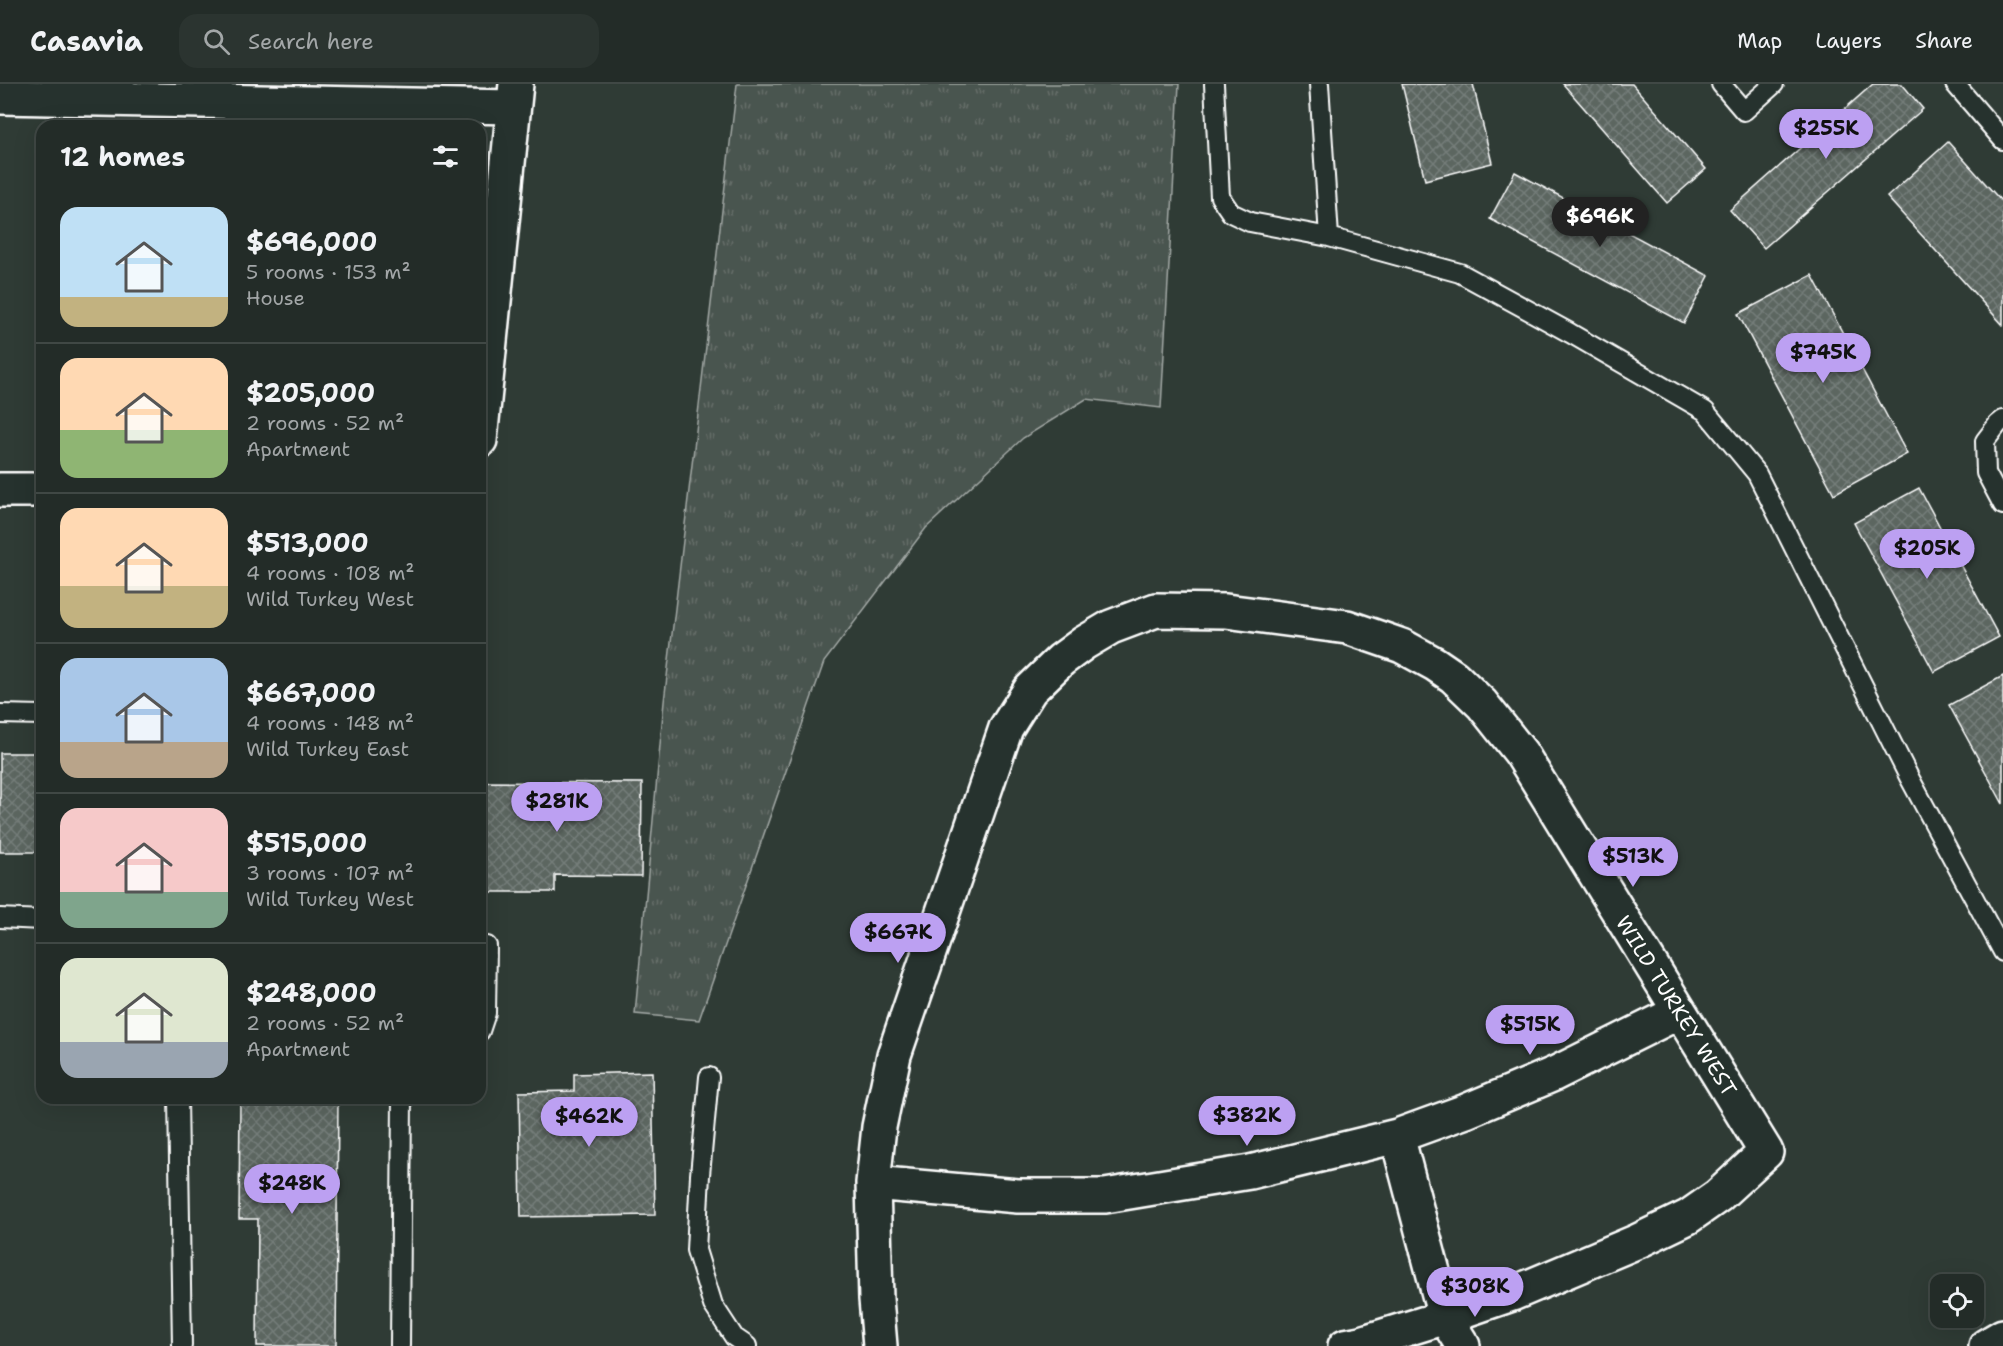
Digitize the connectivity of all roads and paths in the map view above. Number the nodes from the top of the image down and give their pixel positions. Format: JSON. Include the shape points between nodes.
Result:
{"nodes":[{"id":1,"x":1214,"y":84,"type":"edge"},
{"id":2,"x":1319,"y":84,"type":"edge"},
{"id":3,"x":1721,"y":84,"type":"edge"},
{"id":4,"x":1774,"y":84,"type":"edge"},
{"id":5,"x":1980,"y":84,"type":"edge"},
{"id":6,"x":1960,"y":90,"type":"edge"},
{"id":7,"x":514,"y":96,"type":"edge"},
{"id":8,"x":0,"y":97,"type":"edge"},
{"id":9,"x":2003,"y":140,"type":"edge"},
{"id":10,"x":1329,"y":237,"type":"junction"},
{"id":11,"x":486,"y":379,"type":"edge"},
{"id":12,"x":2003,"y":420,"type":"edge"},
{"id":13,"x":0,"y":490,"type":"edge"},
{"id":14,"x":36,"y":490,"type":"edge"},
{"id":15,"x":2003,"y":505,"type":"edge"},
{"id":16,"x":0,"y":714,"type":"edge"},
{"id":17,"x":36,"y":715,"type":"edge"},
{"id":18,"x":0,"y":918,"type":"edge"},
{"id":19,"x":36,"y":920,"type":"edge"},
{"id":20,"x":486,"y":946,"type":"edge"},
{"id":21,"x":2003,"y":952,"type":"edge"},
{"id":22,"x":1679,"y":1012,"type":"junction"},
{"id":23,"x":486,"y":1013,"type":"edge"},
{"id":24,"x":709,"y":1077,"type":"dead end"},
{"id":25,"x":178,"y":1104,"type":"edge"},
{"id":26,"x":402,"y":1104,"type":"edge"},
{"id":27,"x":1396,"y":1136,"type":"junction"},
{"id":28,"x":873,"y":1183,"type":"junction"},
{"id":29,"x":1442,"y":1332,"type":"edge"},
{"id":30,"x":2003,"y":1336,"type":"edge"},
{"id":31,"x":182,"y":1346,"type":"edge"},
{"id":32,"x":400,"y":1346,"type":"edge"},
{"id":33,"x":747,"y":1346,"type":"edge"},
{"id":34,"x":880,"y":1346,"type":"edge"},
{"id":35,"x":1346,"y":1346,"type":"edge"},
{"id":36,"x":1462,"y":1346,"type":"edge"},
{"id":37,"x":1986,"y":1346,"type":"edge"}],
"edges":[{"from":1,"to":10,"type":"lane","via":[[1220,197],[1231,213],[1250,222]]},
{"from":2,"to":10,"type":"lane"},
{"from":3,"to":4,"type":"lane","via":[[1744,111]]},
{"from":5,"to":6,"type":"lane"},
{"from":6,"to":9,"type":"lane"},
{"from":7,"to":8,"type":"street"},
{"from":7,"to":11,"type":"street"},
{"from":10,"to":21,"type":"lane","via":[[1460,273],[1706,411],[1757,474],[1909,777]]},
{"from":12,"to":15,"type":"lane","via":[[1984,441],[1986,473]]},
{"from":13,"to":14,"type":"street"},
{"from":16,"to":17,"type":"lane"},
{"from":18,"to":19,"type":"lane"},
{"from":20,"to":23,"type":"lane"},
{"from":22,"to":27,"type":"street","via":[[1554,1074]]},
{"from":22,"to":28,"type":"street","name":"WILD TURKEY WEST","via":[[1521,753],[1482,704],[1454,677],[1402,646],[1347,627],[1226,611],[1155,610],[1111,627],[1061,660],[1030,690],[1006,728],[894,1055],[879,1127]]},
{"from":22,"to":29,"type":"street","name":"WILD TURKEY WEST","via":[[1766,1152],[1718,1196],[1688,1217],[1533,1285]]},
{"from":24,"to":33,"type":"lane","via":[[696,1250],[713,1305],[734,1337]]},
{"from":25,"to":31,"type":"lane"},
{"from":26,"to":32,"type":"lane"},
{"from":27,"to":28,"type":"street","via":[[1250,1172],[1105,1196],[1018,1196]]},
{"from":27,"to":29,"type":"street"},
{"from":28,"to":34,"type":"street","name":"WILD TURKEY WEST"},
{"from":29,"to":35,"type":"street"},
{"from":29,"to":36,"type":"street"},
{"from":30,"to":37,"type":"street"}]}
